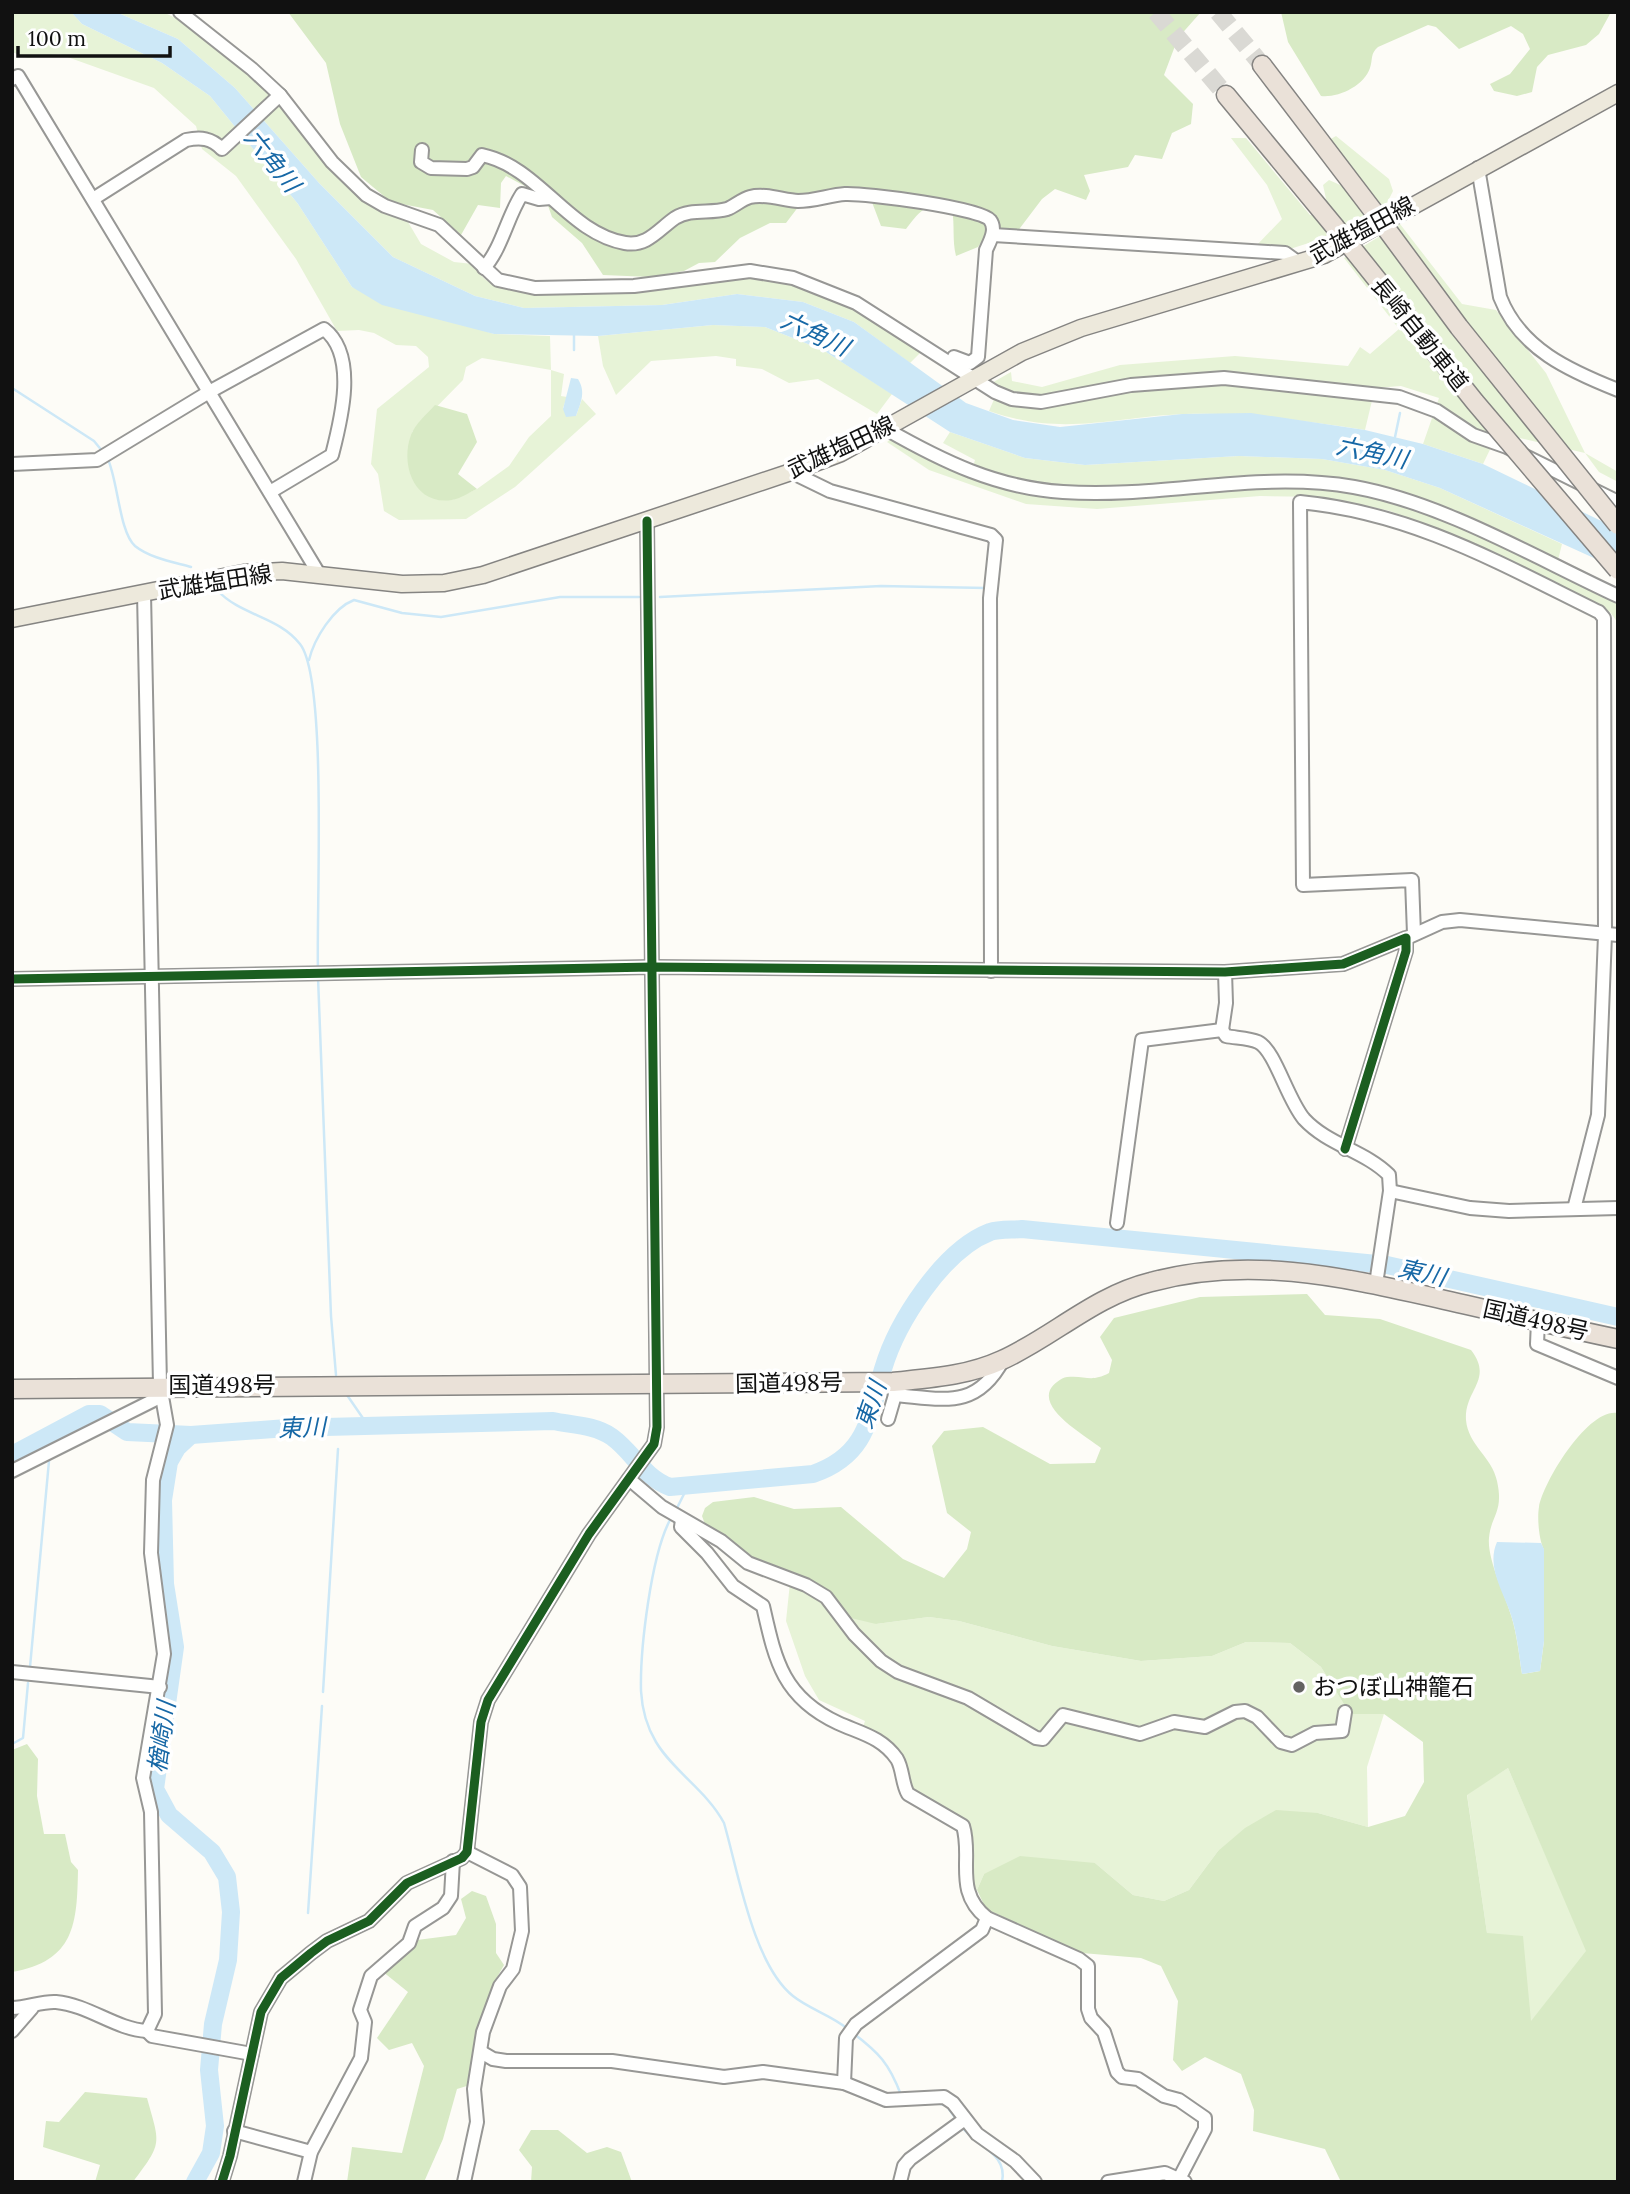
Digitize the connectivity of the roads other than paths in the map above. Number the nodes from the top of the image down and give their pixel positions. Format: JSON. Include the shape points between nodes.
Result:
{"nodes":[{"id":1,"x":180,"y":12,"type":"edge"},
{"id":2,"x":1262,"y":65,"type":"tunnel mouth"},
{"id":3,"x":12,"y":79,"type":"edge"},
{"id":4,"x":1618,"y":93,"type":"edge"},
{"id":5,"x":1226,"y":96,"type":"tunnel mouth"},
{"id":6,"x":277,"y":97,"type":"junction"},
{"id":7,"x":422,"y":150,"type":"dead end"},
{"id":8,"x":1478,"y":168,"type":"junction"},
{"id":9,"x":551,"y":198,"type":"junction"},
{"id":10,"x":93,"y":199,"type":"junction"},
{"id":11,"x":993,"y":235,"type":"junction"},
{"id":12,"x":1254,"y":252,"type":"junction"},
{"id":13,"x":1299,"y":262,"type":"junction"},
{"id":14,"x":484,"y":268,"type":"junction"},
{"id":15,"x":1258,"y":275,"type":"junction"},
{"id":16,"x":939,"y":354,"type":"junction"},
{"id":17,"x":971,"y":380,"type":"junction"},
{"id":18,"x":1618,"y":390,"type":"edge"},
{"id":19,"x":209,"y":392,"type":"junction"},
{"id":20,"x":888,"y":427,"type":"junction"},
{"id":21,"x":12,"y":464,"type":"edge"},
{"id":22,"x":791,"y":472,"type":"junction"},
{"id":23,"x":270,"y":492,"type":"junction"},
{"id":24,"x":1618,"y":502,"type":"edge"},
{"id":25,"x":647,"y":521,"type":"junction"},
{"id":26,"x":1618,"y":524,"type":"edge"},
{"id":27,"x":1618,"y":570,"type":"edge"},
{"id":28,"x":319,"y":574,"type":"junction"},
{"id":29,"x":144,"y":593,"type":"junction"},
{"id":30,"x":1618,"y":596,"type":"edge"},
{"id":31,"x":12,"y":619,"type":"edge"},
{"id":32,"x":1611,"y":935,"type":"edge"},
{"id":33,"x":1410,"y":936,"type":"junction"},
{"id":34,"x":652,"y":967,"type":"junction"},
{"id":35,"x":991,"y":971,"type":"junction"},
{"id":36,"x":1225,"y":972,"type":"junction"},
{"id":37,"x":152,"y":977,"type":"junction"},
{"id":38,"x":12,"y":979,"type":"edge"},
{"id":39,"x":1222,"y":1030,"type":"junction"},
{"id":40,"x":1345,"y":1149,"type":"junction"},
{"id":41,"x":1390,"y":1191,"type":"junction"},
{"id":42,"x":1618,"y":1208,"type":"edge"},
{"id":43,"x":1574,"y":1209,"type":"junction"},
{"id":44,"x":1117,"y":1223,"type":"dead end"},
{"id":45,"x":1377,"y":1280,"type":"junction"},
{"id":46,"x":1538,"y":1321,"type":"junction"},
{"id":47,"x":1618,"y":1339,"type":"edge"},
{"id":48,"x":1618,"y":1378,"type":"edge"},
{"id":49,"x":654,"y":1384,"type":"junction"},
{"id":50,"x":894,"y":1388,"type":"junction"},
{"id":51,"x":12,"y":1389,"type":"edge"},
{"id":52,"x":161,"y":1391,"type":"junction"},
{"id":53,"x":888,"y":1419,"type":"dead end"},
{"id":54,"x":12,"y":1471,"type":"edge"},
{"id":55,"x":630,"y":1477,"type":"junction"},
{"id":56,"x":682,"y":1520,"type":"junction"},
{"id":57,"x":12,"y":1672,"type":"edge"},
{"id":58,"x":160,"y":1688,"type":"junction"},
{"id":59,"x":1345,"y":1712,"type":"dead end"},
{"id":60,"x":467,"y":1852,"type":"junction"},
{"id":61,"x":453,"y":1861,"type":"junction"},
{"id":62,"x":987,"y":1918,"type":"junction"},
{"id":63,"x":12,"y":2008,"type":"edge"},
{"id":64,"x":32,"y":2008,"type":"junction"},
{"id":65,"x":12,"y":2031,"type":"edge"},
{"id":66,"x":147,"y":2031,"type":"junction"},
{"id":67,"x":481,"y":2052,"type":"junction"},
{"id":68,"x":252,"y":2054,"type":"junction"},
{"id":69,"x":844,"y":2083,"type":"junction"},
{"id":70,"x":960,"y":2123,"type":"junction"},
{"id":71,"x":234,"y":2131,"type":"junction"},
{"id":72,"x":311,"y":2152,"type":"junction"},
{"id":73,"x":1182,"y":2179,"type":"edge"},
{"id":74,"x":222,"y":2182,"type":"edge"},
{"id":75,"x":304,"y":2182,"type":"edge"},
{"id":76,"x":464,"y":2182,"type":"edge"},
{"id":77,"x":900,"y":2182,"type":"edge"},
{"id":78,"x":1035,"y":2182,"type":"edge"},
{"id":79,"x":1108,"y":2182,"type":"edge"}],
"edges":[{"from":1,"to":6,"type":"street","via":[[252,69]]},
{"from":2,"to":26,"type":"highway","name":"長崎自動車道","bridge":true,"via":[[1459,327]]},
{"from":3,"to":10,"type":"street","via":[[18,76]]},
{"from":4,"to":8,"type":"main road","name":"武雄塩田線"},
{"from":5,"to":27,"type":"highway","name":"長崎自動車道","bridge":true},
{"from":6,"to":10,"type":"street","via":[[222,149],[214,141],[186,140]]},
{"from":6,"to":14,"type":"street","via":[[331,162],[366,195],[439,225]]},
{"from":7,"to":9,"type":"street","via":[[421,162],[431,168],[467,169],[482,155],[497,158]]},
{"from":8,"to":13,"type":"main road","name":"武雄塩田線","via":[[1324,255]]},
{"from":8,"to":18,"type":"street","via":[[1506,312],[1547,358]]},
{"from":9,"to":11,"type":"street","via":[[590,230],[636,244],[677,217],[728,209],[750,197],[799,201],[846,194],[965,210],[988,217]]},
{"from":9,"to":14,"type":"street","via":[[522,194]]},
{"from":10,"to":19,"type":"street"},
{"from":11,"to":12,"type":"street"},
{"from":11,"to":16,"type":"street","via":[[984,263],[978,357],[970,363]]},
{"from":12,"to":13,"type":"street","via":[[1285,253]]},
{"from":12,"to":15,"type":"street"},
{"from":13,"to":15,"type":"main road","name":"武雄塩田線"},
{"from":14,"to":16,"type":"street","via":[[498,280],[535,288],[634,286],[750,271],[793,278],[856,303]]},
{"from":15,"to":17,"type":"main road","name":"武雄塩田線","via":[[1081,328],[1022,352]]},
{"from":16,"to":17,"type":"street"},
{"from":17,"to":20,"type":"main road","name":"武雄塩田線"},
{"from":17,"to":24,"type":"street","via":[[1012,399],[1041,402],[1131,385],[1224,378],[1399,397],[1437,411],[1473,435]]},
{"from":19,"to":21,"type":"street","via":[[97,460]]},
{"from":19,"to":23,"type":"street"},
{"from":19,"to":23,"type":"street","via":[[324,329],[334,337],[344,374],[344,410],[332,455]]},
{"from":20,"to":22,"type":"main road","name":"武雄塩田線","via":[[841,453]]},
{"from":20,"to":30,"type":"street","via":[[968,472],[1013,485],[1064,492],[1234,482],[1354,487],[1420,506]]},
{"from":22,"to":25,"type":"main road","name":"武雄塩田線"},
{"from":22,"to":35,"type":"street","via":[[830,491],[996,540],[990,598]]},
{"from":23,"to":28,"type":"street"},
{"from":25,"to":28,"type":"main road","name":"武雄塩田線","via":[[483,575],[444,583],[402,584]]},
{"from":25,"to":34,"type":"street"},
{"from":28,"to":29,"type":"main road","name":"武雄塩田線","via":[[282,570],[244,573]]},
{"from":29,"to":31,"type":"main road","name":"武雄塩田線"},
{"from":29,"to":37,"type":"street"},
{"from":32,"to":33,"type":"street","via":[[1460,920],[1442,922]]},
{"from":32,"to":33,"type":"street","via":[[1604,618],[1466,547],[1402,521],[1349,507],[1300,502],[1303,885],[1412,880]]},
{"from":32,"to":43,"type":"street","via":[[1598,1115]]},
{"from":33,"to":36,"type":"street","via":[[1343,964]]},
{"from":33,"to":40,"type":"street"},
{"from":34,"to":35,"type":"street"},
{"from":34,"to":37,"type":"street"},
{"from":34,"to":49,"type":"street"},
{"from":35,"to":36,"type":"street"},
{"from":36,"to":39,"type":"street"},
{"from":37,"to":38,"type":"street"},
{"from":37,"to":52,"type":"street"},
{"from":39,"to":40,"type":"street","via":[[1226,1036],[1269,1049],[1286,1094],[1305,1120]]},
{"from":39,"to":44,"type":"street","via":[[1142,1040]]},
{"from":40,"to":41,"type":"street","via":[[1382,1168],[1389,1175]]},
{"from":41,"to":43,"type":"street","via":[[1470,1208]]},
{"from":41,"to":45,"type":"street"},
{"from":42,"to":43,"type":"street"},
{"from":45,"to":46,"type":"highway","name":"国道498号"},
{"from":45,"to":50,"type":"highway","name":"国道498号","via":[[1256,1268],[1183,1274],[1120,1292],[1003,1360],[963,1374]]},
{"from":46,"to":47,"type":"highway","name":"国道498号"},
{"from":46,"to":48,"type":"street","via":[[1537,1344]]},
{"from":49,"to":50,"type":"highway","name":"国道498号","via":[[865,1382]]},
{"from":49,"to":52,"type":"highway","name":"国道498号"},
{"from":49,"to":55,"type":"street","via":[[654,1444]]},
{"from":50,"to":53,"type":"street"},
{"from":51,"to":52,"type":"highway","name":"国道498号"},
{"from":52,"to":54,"type":"street"},
{"from":52,"to":58,"type":"street","via":[[167,1424],[153,1480],[152,1543],[164,1654]]},
{"from":55,"to":56,"type":"street"},
{"from":55,"to":60,"type":"street","via":[[589,1534],[488,1700],[481,1722]]},
{"from":56,"to":59,"type":"street","via":[[762,1570],[806,1585],[825,1597],[870,1651],[898,1672],[968,1698],[1036,1738],[1050,1735],[1063,1715],[1140,1734],[1174,1722],[1205,1727],[1245,1711],[1281,1742],[1292,1745],[1315,1733],[1342,1731]]},
{"from":56,"to":62,"type":"street","via":[[681,1527],[733,1586],[763,1606],[776,1664],[799,1697],[836,1722],[876,1738],[898,1760],[908,1794],[963,1826],[965,1882],[978,1910]]},
{"from":57,"to":58,"type":"street"},
{"from":58,"to":66,"type":"street","via":[[143,1778],[150,1812],[155,1960],[155,2014]]},
{"from":60,"to":61,"type":"street"},
{"from":60,"to":67,"type":"street","via":[[501,1867],[520,1887],[519,1951],[491,2009]]},
{"from":61,"to":68,"type":"street","via":[[407,1883],[376,1916],[327,1941],[281,1978],[261,2012]]},
{"from":61,"to":72,"type":"street","via":[[451,1896],[443,1908],[415,1926],[409,1943],[371,1976],[360,2010],[365,2022],[361,2058]]},
{"from":62,"to":69,"type":"street","via":[[982,1930],[856,2024],[846,2038]]},
{"from":62,"to":73,"type":"street","via":[[1087,1966],[1088,2009],[1104,2032],[1117,2072],[1179,2100],[1205,2118],[1205,2129]]},
{"from":63,"to":64,"type":"street"},
{"from":64,"to":65,"type":"street"},
{"from":64,"to":66,"type":"street","via":[[56,2002],[132,2030]]},
{"from":66,"to":68,"type":"street","via":[[152,2036]]},
{"from":67,"to":69,"type":"street","via":[[506,2061],[612,2061],[689,2074],[724,2077],[763,2072]]},
{"from":67,"to":76,"type":"street","via":[[474,2089],[477,2122]]},
{"from":68,"to":71,"type":"street"},
{"from":69,"to":70,"type":"street","via":[[893,2100],[944,2097]]},
{"from":70,"to":77,"type":"street","via":[[910,2159]]},
{"from":70,"to":78,"type":"street","via":[[1015,2161]]},
{"from":71,"to":72,"type":"street"},
{"from":71,"to":74,"type":"street"},
{"from":72,"to":75,"type":"street"},
{"from":73,"to":79,"type":"street","via":[[1165,2173]]}]}
